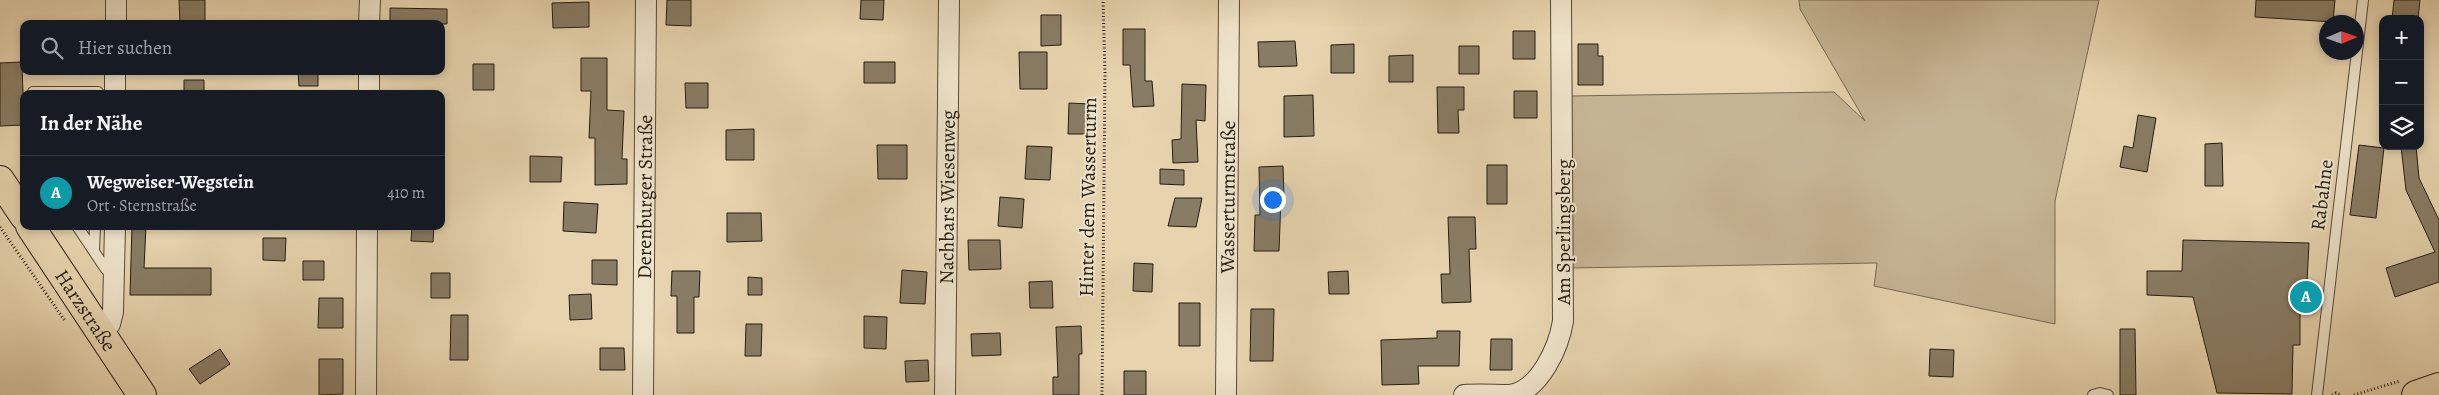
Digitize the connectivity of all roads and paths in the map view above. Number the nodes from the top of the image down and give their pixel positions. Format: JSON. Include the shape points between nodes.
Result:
{"nodes":[{"id":1,"x":116,"y":0,"type":"edge"},
{"id":2,"x":370,"y":0,"type":"edge"},
{"id":3,"x":646,"y":0,"type":"edge"},
{"id":4,"x":949,"y":0,"type":"edge"},
{"id":5,"x":1102,"y":0,"type":"edge"},
{"id":6,"x":1228,"y":0,"type":"edge"},
{"id":7,"x":1561,"y":0,"type":"edge"},
{"id":8,"x":2363,"y":0,"type":"edge"},
{"id":9,"x":116,"y":20,"type":"edge"},
{"id":10,"x":369,"y":20,"type":"edge"},
{"id":11,"x":116,"y":75,"type":"edge"},
{"id":12,"x":369,"y":75,"type":"edge"},
{"id":13,"x":115,"y":90,"type":"edge"},
{"id":14,"x":368,"y":90,"type":"edge"},
{"id":15,"x":0,"y":180,"type":"edge"},
{"id":16,"x":20,"y":210,"type":"edge"},
{"id":17,"x":33,"y":230,"type":"edge"},
{"id":18,"x":80,"y":230,"type":"edge"},
{"id":19,"x":94,"y":230,"type":"edge"},
{"id":20,"x":115,"y":230,"type":"edge"},
{"id":21,"x":367,"y":230,"type":"edge"},
{"id":22,"x":94,"y":251,"type":"junction"},
{"id":23,"x":114,"y":277,"type":"junction"},
{"id":24,"x":102,"y":335,"type":"junction"},
{"id":25,"x":2439,"y":387,"type":"edge"},
{"id":26,"x":142,"y":395,"type":"edge"},
{"id":27,"x":366,"y":395,"type":"edge"},
{"id":28,"x":642,"y":395,"type":"edge"},
{"id":29,"x":945,"y":395,"type":"edge"},
{"id":30,"x":1102,"y":395,"type":"edge"},
{"id":31,"x":1226,"y":395,"type":"edge"},
{"id":32,"x":1464,"y":395,"type":"edge"},
{"id":33,"x":2093,"y":395,"type":"edge"},
{"id":34,"x":2108,"y":395,"type":"edge"},
{"id":35,"x":2317,"y":395,"type":"edge"},
{"id":36,"x":2332,"y":395,"type":"edge"},
{"id":37,"x":2341,"y":395,"type":"edge"},
{"id":38,"x":2416,"y":395,"type":"edge"}],
"edges":[{"from":1,"to":9,"type":"street"},
{"from":2,"to":10,"type":"street"},
{"from":3,"to":28,"type":"street","name":"Derenburger Straße"},
{"from":4,"to":29,"type":"street","name":"Nachbars Wiesenweg"},
{"from":5,"to":30,"type":"path","name":"Hinter dem Wasserturm","via":[[1105,73]]},
{"from":6,"to":31,"type":"street","name":"Wasserturmstraße"},
{"from":7,"to":32,"type":"street","name":"Am Sperlingsberg","via":[[1563,320],[1560,340],[1527,390],[1511,395]]},
{"from":8,"to":35,"type":"lane","name":"Rabahne"},
{"from":11,"to":13,"type":"street"},
{"from":12,"to":14,"type":"street"},
{"from":15,"to":16,"type":"main road"},
{"from":17,"to":24,"type":"main road","name":"Harzstraße"},
{"from":18,"to":22,"type":"lane"},
{"from":19,"to":22,"type":"lane"},
{"from":20,"to":23,"type":"street"},
{"from":21,"to":27,"type":"street"},
{"from":22,"to":23,"type":"lane"},
{"from":23,"to":24,"type":"street","via":[[113,312]]},
{"from":24,"to":26,"type":"main road","name":"Harzstraße"},
{"from":25,"to":38,"type":"main road"},
{"from":33,"to":34,"type":"lane"},
{"from":36,"to":37,"type":"path"}]}
